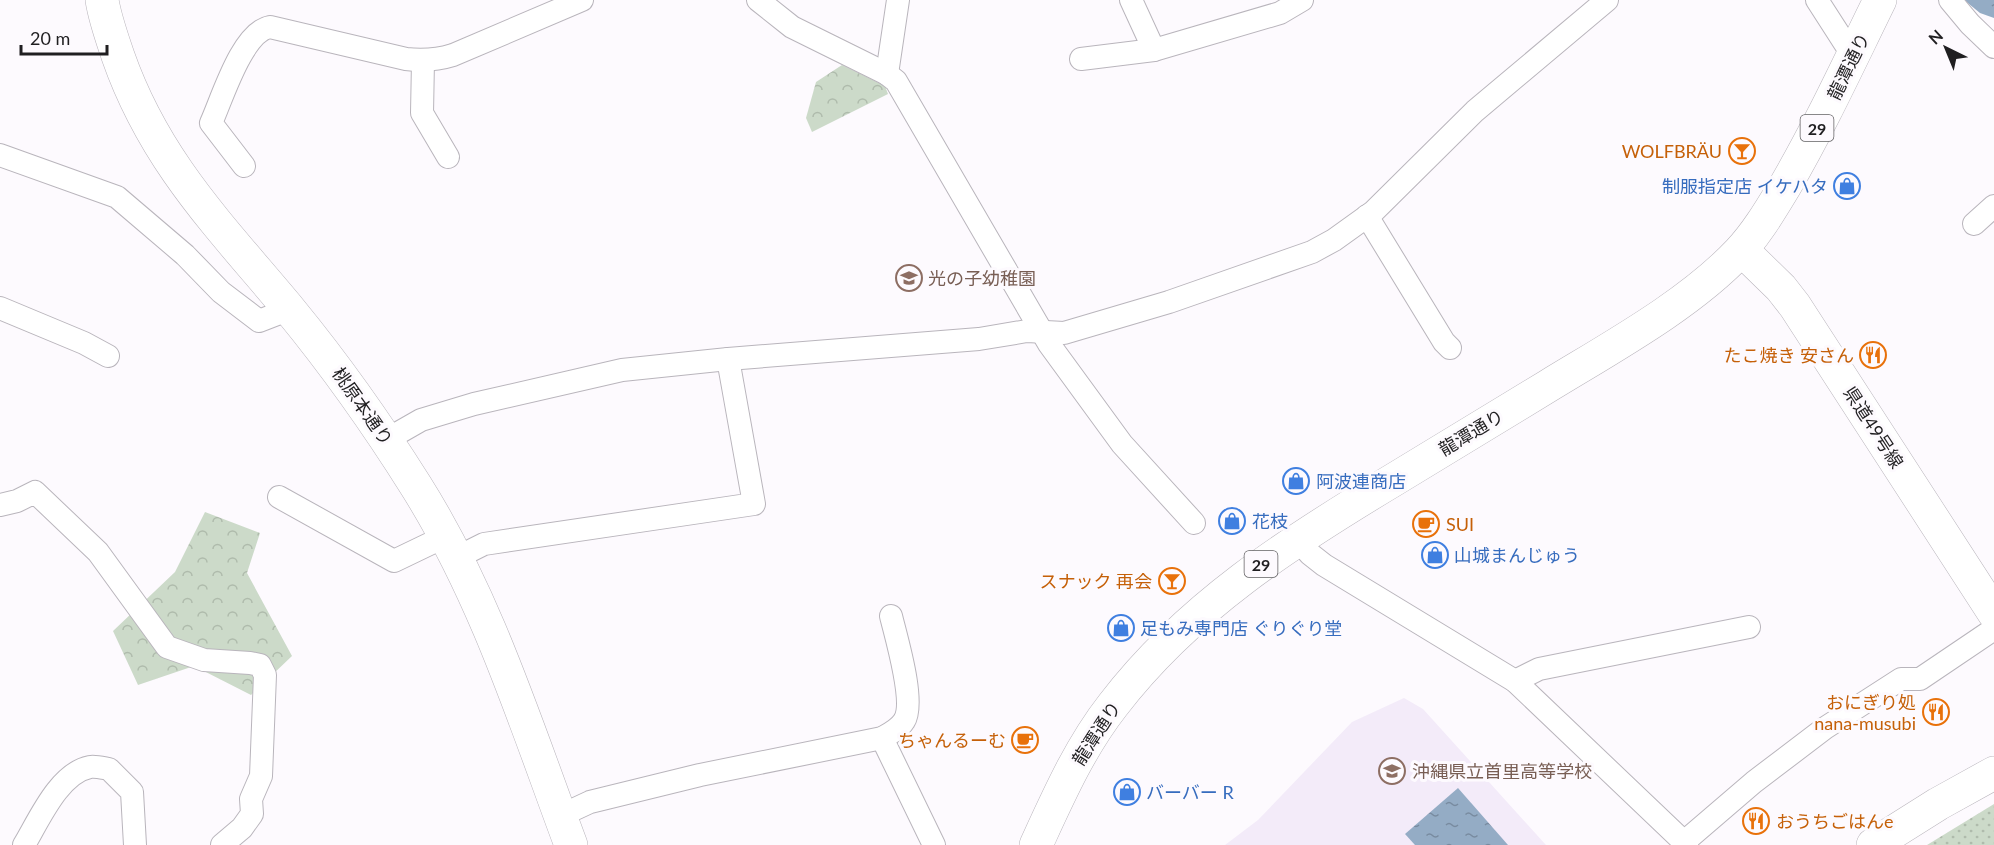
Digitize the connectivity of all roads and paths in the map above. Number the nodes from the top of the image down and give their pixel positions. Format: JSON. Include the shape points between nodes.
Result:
{"nodes":[{"id":1,"x":102,"y":0,"type":"edge"},
{"id":2,"x":582,"y":0,"type":"edge"},
{"id":3,"x":758,"y":0,"type":"edge"},
{"id":4,"x":898,"y":0,"type":"edge"},
{"id":5,"x":1131,"y":0,"type":"edge"},
{"id":6,"x":1302,"y":0,"type":"edge"},
{"id":7,"x":1607,"y":0,"type":"edge"},
{"id":8,"x":1817,"y":0,"type":"edge"},
{"id":9,"x":1880,"y":0,"type":"edge"},
{"id":10,"x":1950,"y":0,"type":"edge"},
{"id":11,"x":1994,"y":47,"type":"edge"},
{"id":12,"x":1154,"y":50,"type":"junction"},
{"id":13,"x":1853,"y":56,"type":"junction"},
{"id":14,"x":1081,"y":59,"type":"dead end"},
{"id":15,"x":423,"y":61,"type":"junction"},
{"id":16,"x":887,"y":74,"type":"junction"},
{"id":17,"x":0,"y":155,"type":"edge"},
{"id":18,"x":448,"y":157,"type":"dead end"},
{"id":19,"x":244,"y":166,"type":"dead end"},
{"id":20,"x":1994,"y":206,"type":"edge"},
{"id":21,"x":1367,"y":216,"type":"junction"},
{"id":22,"x":1974,"y":224,"type":"dead end"},
{"id":23,"x":1742,"y":250,"type":"junction"},
{"id":24,"x":0,"y":308,"type":"edge"},
{"id":25,"x":290,"y":309,"type":"junction"},
{"id":26,"x":1041,"y":332,"type":"junction"},
{"id":27,"x":1450,"y":348,"type":"dead end"},
{"id":28,"x":108,"y":356,"type":"dead end"},
{"id":29,"x":728,"y":358,"type":"junction"},
{"id":30,"x":386,"y":440,"type":"junction"},
{"id":31,"x":279,"y":497,"type":"dead end"},
{"id":32,"x":0,"y":505,"type":"edge"},
{"id":33,"x":1194,"y":523,"type":"dead end"},
{"id":34,"x":1296,"y":538,"type":"junction"},
{"id":35,"x":452,"y":546,"type":"junction"},
{"id":36,"x":1994,"y":613,"type":"edge"},
{"id":37,"x":891,"y":616,"type":"dead end"},
{"id":38,"x":1749,"y":627,"type":"dead end"},
{"id":39,"x":1994,"y":629,"type":"edge"},
{"id":40,"x":1515,"y":681,"type":"junction"},
{"id":41,"x":882,"y":738,"type":"junction"},
{"id":42,"x":1994,"y":773,"type":"edge"},
{"id":43,"x":566,"y":831,"type":"edge"},
{"id":44,"x":1686,"y":844,"type":"edge"},
{"id":45,"x":24,"y":845,"type":"edge"},
{"id":46,"x":135,"y":845,"type":"edge"},
{"id":47,"x":222,"y":845,"type":"edge"},
{"id":48,"x":934,"y":845,"type":"edge"},
{"id":49,"x":1036,"y":845,"type":"edge"},
{"id":50,"x":1873,"y":845,"type":"edge"}],
"edges":[{"from":1,"to":25,"type":"main road","name":"桃原本通り","via":[[119,61],[150,130],[198,202]]},
{"from":2,"to":15,"type":"street","via":[[453,55]]},
{"from":3,"to":16,"type":"street","via":[[792,27]]},
{"from":4,"to":16,"type":"street"},
{"from":5,"to":12,"type":"street"},
{"from":6,"to":12,"type":"street","via":[[1280,13]]},
{"from":7,"to":21,"type":"street","via":[[1475,111]]},
{"from":8,"to":13,"type":"street"},
{"from":9,"to":13,"type":"main road","name":"龍潭通り","number":"29"},
{"from":10,"to":11,"type":"street"},
{"from":12,"to":14,"type":"street"},
{"from":13,"to":23,"type":"main road","name":"龍潭通り","number":"29","via":[[1795,170]]},
{"from":15,"to":18,"type":"street","via":[[422,113]]},
{"from":15,"to":19,"type":"street","via":[[263,28],[243,51],[211,123]]},
{"from":16,"to":26,"type":"street","via":[[896,81]]},
{"from":17,"to":25,"type":"street","via":[[117,197],[185,255],[221,292],[259,321]]},
{"from":20,"to":22,"type":"street"},
{"from":21,"to":26,"type":"street","via":[[1334,240],[1301,256],[1064,333]]},
{"from":21,"to":27,"type":"street"},
{"from":23,"to":34,"type":"main road","name":"龍潭通り","number":"29","via":[[1626,338]]},
{"from":23,"to":36,"type":"main road","name":"県道49号線","via":[[1795,306]]},
{"from":24,"to":28,"type":"street"},
{"from":25,"to":30,"type":"main road","name":"桃原本通り"},
{"from":26,"to":29,"type":"street"},
{"from":26,"to":33,"type":"street","via":[[1122,444]]},
{"from":29,"to":30,"type":"street","via":[[622,370],[484,402],[421,420]]},
{"from":29,"to":35,"type":"street","via":[[754,504]]},
{"from":30,"to":35,"type":"main road","name":"桃原本通り"},
{"from":31,"to":35,"type":"street","via":[[394,561]]},
{"from":32,"to":47,"type":"street","via":[[35,492],[98,552],[167,647],[204,660],[260,665],[265,675],[261,776],[251,799],[252,814]]},
{"from":34,"to":40,"type":"street","via":[[1324,565]]},
{"from":34,"to":49,"type":"main road","name":"龍潭通り","number":"29","via":[[1198,615],[1128,686],[1095,729]]},
{"from":35,"to":43,"type":"main road","name":"桃原本通り","via":[[501,655]]},
{"from":37,"to":41,"type":"street","via":[[908,707],[906,720]]},
{"from":38,"to":40,"type":"street","via":[[1539,669]]},
{"from":39,"to":44,"type":"street","via":[[1920,679],[1901,680],[1825,728],[1754,782]]},
{"from":40,"to":44,"type":"street"},
{"from":41,"to":43,"type":"street","via":[[590,802]]},
{"from":41,"to":48,"type":"street"},
{"from":42,"to":50,"type":"main road"},
{"from":45,"to":46,"type":"street","via":[[66,778],[90,767],[109,769],[132,792]]}]}
